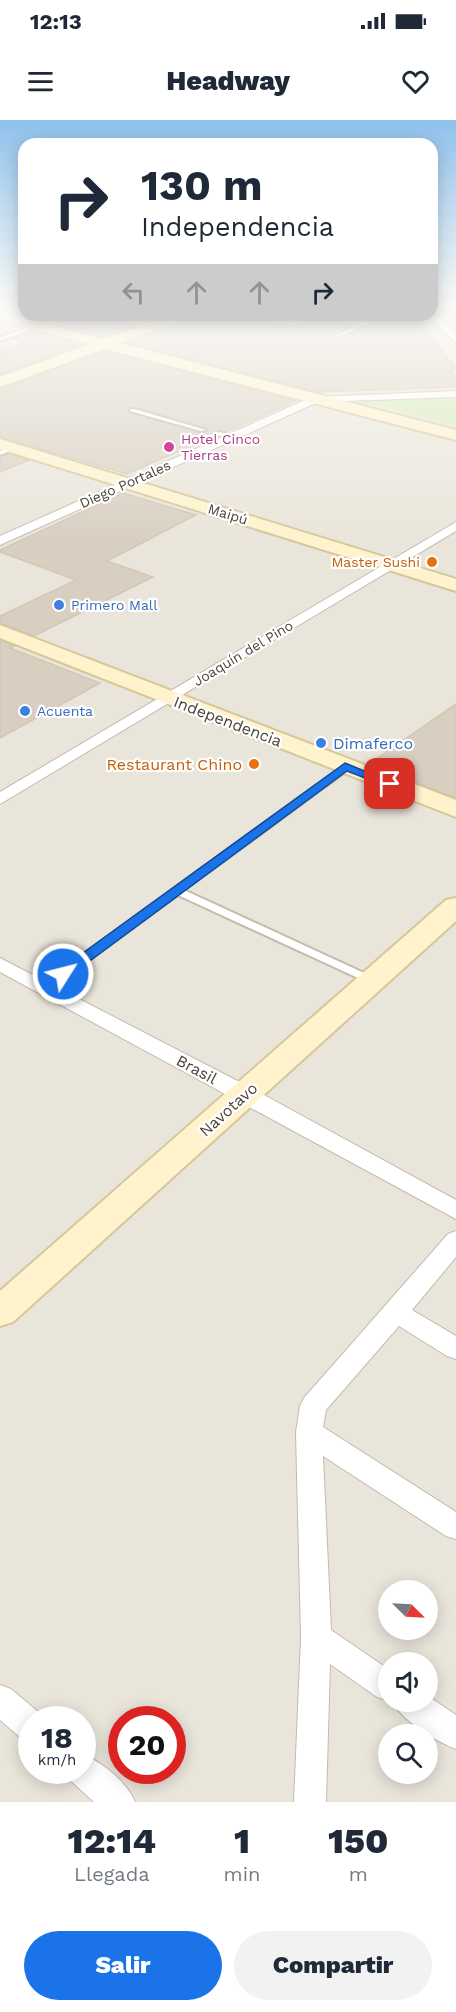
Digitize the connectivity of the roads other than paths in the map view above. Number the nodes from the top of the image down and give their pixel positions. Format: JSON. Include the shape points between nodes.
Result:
{"nodes":[{"id":1,"x":268,"y":386,"type":"edge"},
{"id":2,"x":456,"y":394,"type":"edge"},
{"id":3,"x":316,"y":399,"type":"junction"},
{"id":4,"x":132,"y":410,"type":"dead end"},
{"id":5,"x":203,"y":430,"type":"dead end"},
{"id":6,"x":456,"y":435,"type":"edge"},
{"id":7,"x":4,"y":448,"type":"edge"},
{"id":8,"x":127,"y":483,"type":"junction"},
{"id":9,"x":456,"y":526,"type":"edge"},
{"id":10,"x":0,"y":541,"type":"edge"},
{"id":11,"x":390,"y":565,"type":"junction"},
{"id":12,"x":456,"y":585,"type":"edge"},
{"id":13,"x":0,"y":631,"type":"edge"},
{"id":14,"x":169,"y":698,"type":"junction"},
{"id":15,"x":345,"y":766,"type":"junction"},
{"id":16,"x":0,"y":799,"type":"edge"},
{"id":17,"x":456,"y":809,"type":"edge"},
{"id":18,"x":177,"y":891,"type":"junction"},
{"id":19,"x":456,"y":906,"type":"edge"},
{"id":20,"x":0,"y":964,"type":"edge"},
{"id":21,"x":373,"y":981,"type":"junction"},
{"id":22,"x":44,"y":988,"type":"junction"},
{"id":23,"x":245,"y":1094,"type":"junction"},
{"id":24,"x":456,"y":1211,"type":"edge"},
{"id":25,"x":456,"y":1240,"type":"edge"},
{"id":26,"x":0,"y":1312,"type":"edge"},
{"id":27,"x":396,"y":1312,"type":"junction"},
{"id":28,"x":456,"y":1348,"type":"edge"},
{"id":29,"x":309,"y":1432,"type":"junction"},
{"id":30,"x":456,"y":1527,"type":"edge"},
{"id":31,"x":316,"y":1637,"type":"junction"},
{"id":32,"x":378,"y":1681,"type":"edge"},
{"id":33,"x":0,"y":1700,"type":"edge"},
{"id":34,"x":424,"y":1712,"type":"edge"},
{"id":35,"x":18,"y":1715,"type":"edge"},
{"id":36,"x":456,"y":1734,"type":"edge"},
{"id":37,"x":96,"y":1782,"type":"edge"},
{"id":38,"x":119,"y":1802,"type":"edge"},
{"id":39,"x":310,"y":1802,"type":"edge"}],
"edges":[{"from":1,"to":3,"type":"street"},
{"from":2,"to":3,"type":"street"},
{"from":3,"to":6,"type":"street"},
{"from":3,"to":8,"type":"street","name":"Diego Portales","via":[[225,436]]},
{"from":4,"to":5,"type":"lane"},
{"from":7,"to":8,"type":"street","name":"Maipú"},
{"from":8,"to":10,"type":"street","name":"Diego Portales"},
{"from":8,"to":11,"type":"street","name":"Maipú"},
{"from":9,"to":11,"type":"street","name":"Joaquín del Pino"},
{"from":11,"to":12,"type":"street","name":"Maipú"},
{"from":11,"to":14,"type":"street","name":"Joaquín del Pino"},
{"from":13,"to":14,"type":"street","name":"Independencia"},
{"from":14,"to":15,"type":"street","name":"Independencia"},
{"from":14,"to":16,"type":"street","name":"Joaquín del Pino"},
{"from":15,"to":17,"type":"street","name":"Independencia"},
{"from":15,"to":18,"type":"lane"},
{"from":18,"to":21,"type":"lane"},
{"from":18,"to":22,"type":"lane"},
{"from":19,"to":21,"type":"street","name":"Navotavo"},
{"from":20,"to":22,"type":"street","name":"Brasil"},
{"from":21,"to":23,"type":"street","name":"Navotavo"},
{"from":22,"to":23,"type":"street","name":"Brasil"},
{"from":23,"to":24,"type":"street","name":"Brasil"},
{"from":23,"to":26,"type":"street","name":"Navotavo"},
{"from":25,"to":27,"type":"street"},
{"from":27,"to":28,"type":"street"},
{"from":27,"to":29,"type":"street","via":[[314,1406]]},
{"from":29,"to":30,"type":"street"},
{"from":29,"to":31,"type":"street"},
{"from":31,"to":32,"type":"street"},
{"from":31,"to":39,"type":"street"},
{"from":33,"to":35,"type":"street"},
{"from":34,"to":36,"type":"street"},
{"from":37,"to":38,"type":"street"}]}
